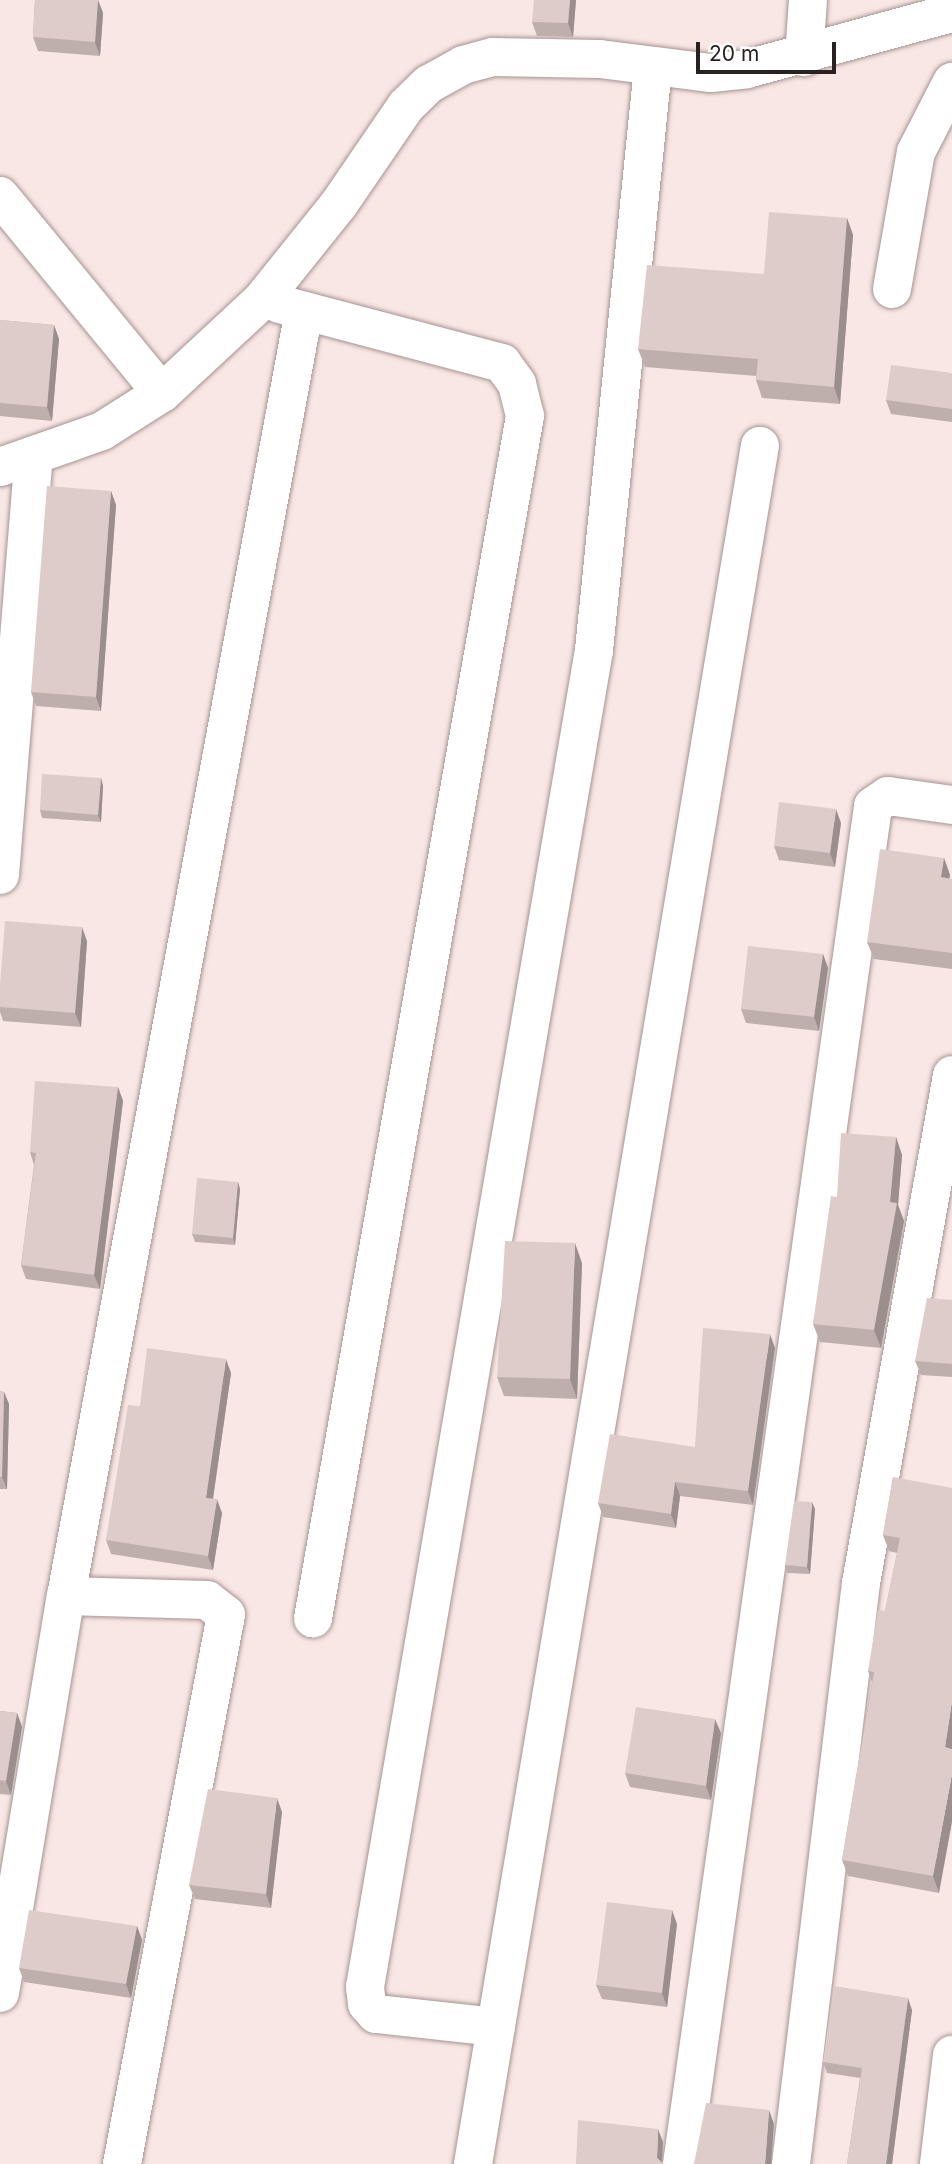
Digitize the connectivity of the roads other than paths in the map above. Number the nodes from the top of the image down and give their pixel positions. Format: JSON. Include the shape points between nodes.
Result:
{"nodes":[{"id":1,"x":808,"y":0,"type":"edge"},
{"id":2,"x":952,"y":13,"type":"edge"},
{"id":3,"x":804,"y":57,"type":"junction"},
{"id":4,"x":653,"y":68,"type":"junction"},
{"id":5,"x":952,"y":82,"type":"edge"},
{"id":6,"x":0,"y":196,"type":"edge"},
{"id":7,"x":892,"y":289,"type":"dead end"},
{"id":8,"x":262,"y":300,"type":"junction"},
{"id":9,"x":304,"y":311,"type":"junction"},
{"id":10,"x":162,"y":393,"type":"junction"},
{"id":11,"x":760,"y":446,"type":"dead end"},
{"id":12,"x":17,"y":461,"type":"edge"},
{"id":13,"x":952,"y":805,"type":"edge"},
{"id":14,"x":0,"y":875,"type":"edge"},
{"id":15,"x":952,"y":1075,"type":"edge"},
{"id":16,"x":66,"y":1596,"type":"junction"},
{"id":17,"x":313,"y":1618,"type":"dead end"},
{"id":18,"x":0,"y":1993,"type":"edge"},
{"id":19,"x":496,"y":2027,"type":"junction"},
{"id":20,"x":952,"y":2055,"type":"edge"},
{"id":21,"x":122,"y":2164,"type":"edge"},
{"id":22,"x":473,"y":2164,"type":"edge"},
{"id":23,"x":682,"y":2164,"type":"edge"},
{"id":24,"x":790,"y":2164,"type":"edge"},
{"id":25,"x":939,"y":2164,"type":"edge"}],
"edges":[{"from":1,"to":3,"type":"street"},
{"from":2,"to":3,"type":"street"},
{"from":3,"to":4,"type":"street","via":[[711,73]]},
{"from":4,"to":8,"type":"street","via":[[600,59],[492,57],[463,65],[429,84],[406,106],[339,204]]},
{"from":4,"to":19,"type":"street","via":[[594,650],[365,1987],[367,2004],[376,2014]]},
{"from":5,"to":7,"type":"street","via":[[916,152]]},
{"from":6,"to":10,"type":"street"},
{"from":8,"to":9,"type":"street"},
{"from":8,"to":10,"type":"street"},
{"from":9,"to":16,"type":"street"},
{"from":9,"to":17,"type":"street","via":[[502,363],[517,384],[525,416]]},
{"from":10,"to":12,"type":"street","via":[[102,431]]},
{"from":11,"to":19,"type":"street"},
{"from":12,"to":14,"type":"street"},
{"from":13,"to":23,"type":"street","via":[[888,796],[873,806]]},
{"from":15,"to":24,"type":"street","via":[[861,1583]]},
{"from":16,"to":18,"type":"street"},
{"from":16,"to":21,"type":"street","via":[[207,1600],[226,1615]]},
{"from":19,"to":22,"type":"street"},
{"from":20,"to":25,"type":"street"}]}
